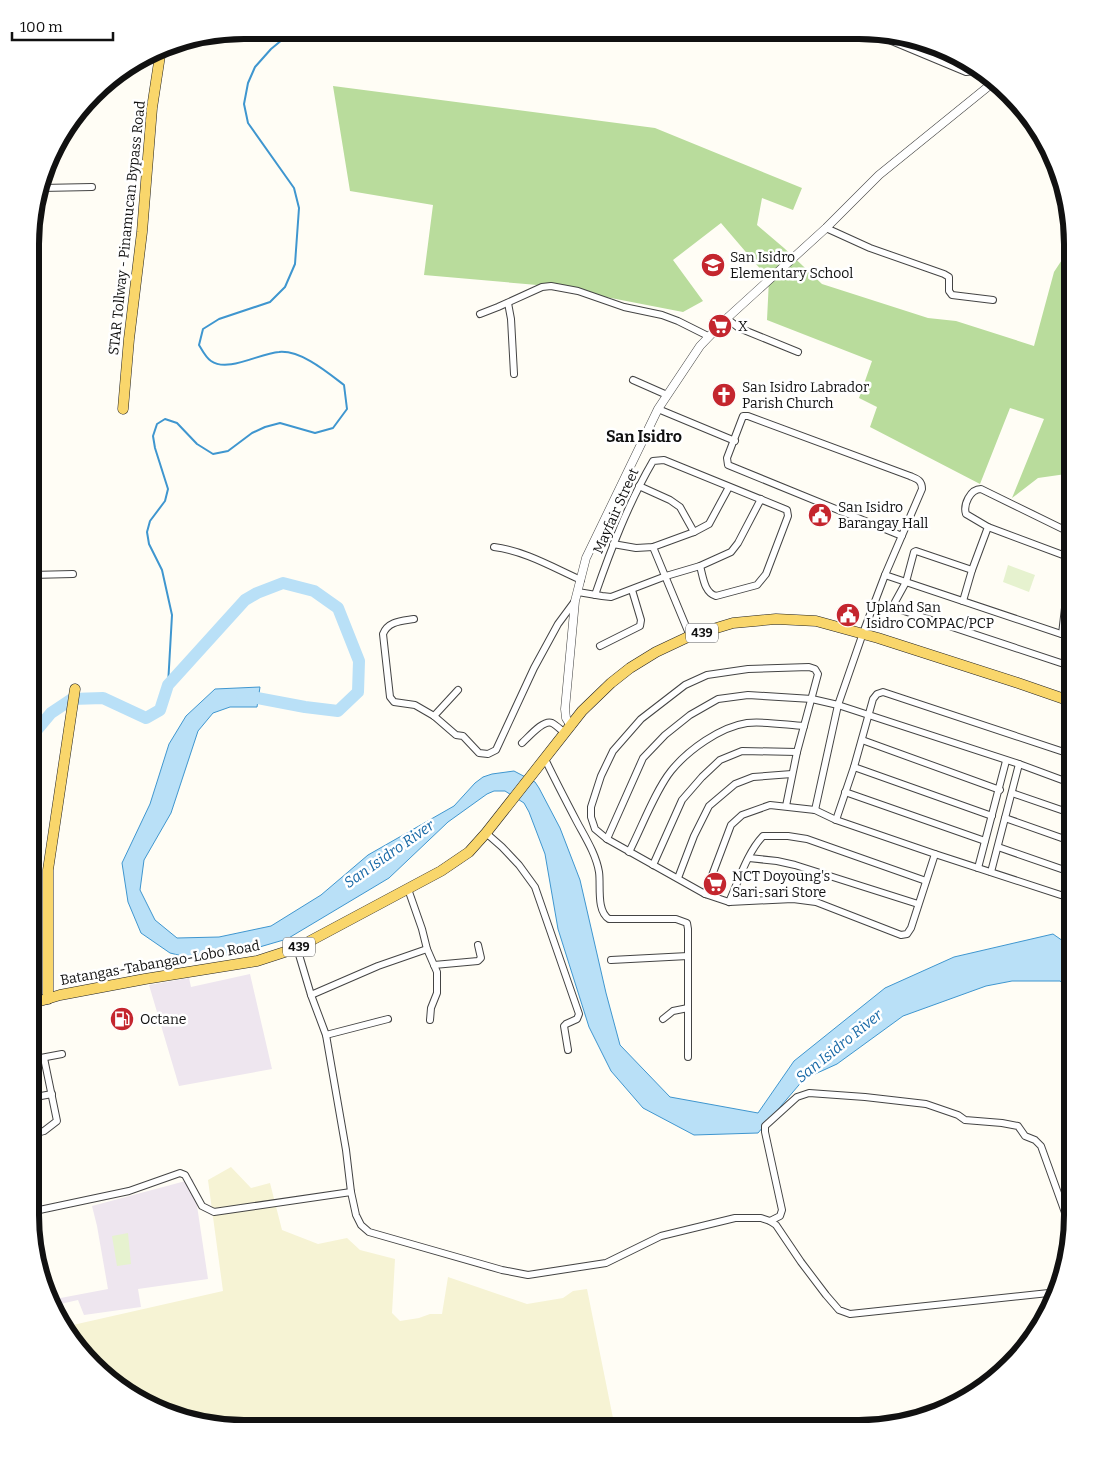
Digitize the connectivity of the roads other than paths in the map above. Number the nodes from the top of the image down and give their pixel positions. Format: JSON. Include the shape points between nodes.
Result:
{"nodes":[{"id":1,"x":897,"y":43,"type":"edge"},
{"id":2,"x":160,"y":57,"type":"edge"},
{"id":3,"x":944,"y":57,"type":"edge"},
{"id":4,"x":942,"y":61,"type":"junction"},
{"id":5,"x":971,"y":71,"type":"edge"},
{"id":6,"x":989,"y":86,"type":"edge"},
{"id":7,"x":92,"y":187,"type":"dead end"},
{"id":8,"x":47,"y":188,"type":"edge"},
{"id":9,"x":826,"y":228,"type":"junction"},
{"id":10,"x":993,"y":300,"type":"dead end"},
{"id":11,"x":508,"y":303,"type":"junction"},
{"id":12,"x":480,"y":314,"type":"dead end"},
{"id":13,"x":726,"y":318,"type":"junction"},
{"id":14,"x":708,"y":336,"type":"junction"},
{"id":15,"x":798,"y":352,"type":"dead end"},
{"id":16,"x":514,"y":374,"type":"dead end"},
{"id":17,"x":634,"y":380,"type":"dead end"},
{"id":18,"x":667,"y":396,"type":"junction"},
{"id":19,"x":123,"y":409,"type":"dead end"},
{"id":20,"x":658,"y":409,"type":"junction"},
{"id":21,"x":734,"y":441,"type":"junction"},
{"id":22,"x":638,"y":486,"type":"junction"},
{"id":23,"x":729,"y":487,"type":"junction"},
{"id":24,"x":761,"y":499,"type":"junction"},
{"id":25,"x":988,"y":527,"type":"junction"},
{"id":26,"x":1064,"y":530,"type":"edge"},
{"id":27,"x":694,"y":532,"type":"junction"},
{"id":28,"x":902,"y":536,"type":"junction"},
{"id":29,"x":613,"y":544,"type":"junction"},
{"id":30,"x":494,"y":547,"type":"dead end"},
{"id":31,"x":653,"y":547,"type":"junction"},
{"id":32,"x":1064,"y":555,"type":"edge"},
{"id":33,"x":700,"y":566,"type":"junction"},
{"id":34,"x":972,"y":570,"type":"junction"},
{"id":35,"x":73,"y":574,"type":"dead end"},
{"id":36,"x":39,"y":575,"type":"edge"},
{"id":37,"x":885,"y":575,"type":"junction"},
{"id":38,"x":666,"y":576,"type":"junction"},
{"id":39,"x":580,"y":580,"type":"junction"},
{"id":40,"x":906,"y":582,"type":"junction"},
{"id":41,"x":632,"y":590,"type":"junction"},
{"id":42,"x":578,"y":592,"type":"junction"},
{"id":43,"x":595,"y":595,"type":"junction"},
{"id":44,"x":963,"y":601,"type":"junction"},
{"id":45,"x":575,"y":602,"type":"junction"},
{"id":46,"x":1064,"y":617,"type":"edge"},
{"id":47,"x":414,"y":619,"type":"dead end"},
{"id":48,"x":862,"y":633,"type":"junction"},
{"id":49,"x":1062,"y":634,"type":"joint"},
{"id":50,"x":690,"y":636,"type":"junction"},
{"id":51,"x":600,"y":646,"type":"dead end"},
{"id":52,"x":1064,"y":665,"type":"edge"},
{"id":53,"x":75,"y":689,"type":"dead end"},
{"id":54,"x":458,"y":690,"type":"dead end"},
{"id":55,"x":812,"y":699,"type":"junction"},
{"id":56,"x":1064,"y":699,"type":"edge"},
{"id":57,"x":838,"y":704,"type":"junction"},
{"id":58,"x":434,"y":716,"type":"junction"},
{"id":59,"x":869,"y":716,"type":"junction"},
{"id":60,"x":804,"y":726,"type":"junction"},
{"id":61,"x":568,"y":730,"type":"junction"},
{"id":62,"x":862,"y":740,"type":"junction"},
{"id":63,"x":522,"y":743,"type":"dead end"},
{"id":64,"x":797,"y":752,"type":"junction"},
{"id":65,"x":1064,"y":752,"type":"edge"},
{"id":66,"x":545,"y":760,"type":"junction"},
{"id":67,"x":1006,"y":761,"type":"junction"},
{"id":68,"x":1019,"y":764,"type":"junction"},
{"id":69,"x":854,"y":767,"type":"junction"},
{"id":70,"x":792,"y":774,"type":"junction"},
{"id":71,"x":1064,"y":781,"type":"edge"},
{"id":72,"x":1000,"y":790,"type":"junction"},
{"id":73,"x":845,"y":792,"type":"junction"},
{"id":74,"x":1012,"y":793,"type":"junction"},
{"id":75,"x":786,"y":806,"type":"junction"},
{"id":76,"x":815,"y":810,"type":"junction"},
{"id":77,"x":1064,"y":811,"type":"edge"},
{"id":78,"x":992,"y":816,"type":"junction"},
{"id":79,"x":1005,"y":818,"type":"junction"},
{"id":80,"x":836,"y":820,"type":"junction"},
{"id":81,"x":486,"y":833,"type":"junction"},
{"id":82,"x":607,"y":839,"type":"junction"},
{"id":83,"x":1064,"y":839,"type":"edge"},
{"id":84,"x":985,"y":841,"type":"junction"},
{"id":85,"x":998,"y":847,"type":"junction"},
{"id":86,"x":629,"y":852,"type":"junction"},
{"id":87,"x":935,"y":854,"type":"junction"},
{"id":88,"x":749,"y":858,"type":"junction"},
{"id":89,"x":653,"y":865,"type":"junction"},
{"id":90,"x":978,"y":868,"type":"junction"},
{"id":91,"x":1064,"y":870,"type":"edge"},
{"id":92,"x":991,"y":872,"type":"junction"},
{"id":93,"x":678,"y":878,"type":"junction"},
{"id":94,"x":926,"y":881,"type":"junction"},
{"id":95,"x":408,"y":889,"type":"junction"},
{"id":96,"x":705,"y":894,"type":"junction"},
{"id":97,"x":1064,"y":896,"type":"edge"},
{"id":98,"x":729,"y":902,"type":"junction"},
{"id":99,"x":918,"y":904,"type":"junction"},
{"id":100,"x":478,"y":945,"type":"dead end"},
{"id":101,"x":297,"y":948,"type":"junction"},
{"id":102,"x":427,"y":949,"type":"junction"},
{"id":103,"x":688,"y":956,"type":"junction"},
{"id":104,"x":611,"y":960,"type":"dead end"},
{"id":105,"x":434,"y":965,"type":"junction"},
{"id":106,"x":311,"y":995,"type":"junction"},
{"id":107,"x":48,"y":999,"type":"junction"},
{"id":108,"x":39,"y":1002,"type":"edge"},
{"id":109,"x":688,"y":1008,"type":"junction"},
{"id":110,"x":388,"y":1019,"type":"dead end"},
{"id":111,"x":663,"y":1019,"type":"dead end"},
{"id":112,"x":430,"y":1020,"type":"dead end"},
{"id":113,"x":326,"y":1035,"type":"junction"},
{"id":114,"x":568,"y":1050,"type":"dead end"},
{"id":115,"x":62,"y":1054,"type":"dead end"},
{"id":116,"x":688,"y":1057,"type":"dead end"},
{"id":117,"x":44,"y":1058,"type":"junction"},
{"id":118,"x":39,"y":1059,"type":"edge"},
{"id":119,"x":52,"y":1094,"type":"junction"},
{"id":120,"x":39,"y":1096,"type":"edge"},
{"id":121,"x":39,"y":1132,"type":"edge"},
{"id":122,"x":351,"y":1192,"type":"junction"},
{"id":123,"x":39,"y":1210,"type":"edge"},
{"id":124,"x":1064,"y":1210,"type":"edge"},
{"id":125,"x":770,"y":1221,"type":"junction"},
{"id":126,"x":1049,"y":1293,"type":"edge"}],
"edges":[{"from":1,"to":4,"type":"street"},
{"from":2,"to":19,"type":"main road","name":"STAR Tollway - Pinamucan Bypass Road"},
{"from":3,"to":4,"type":"street"},
{"from":4,"to":5,"type":"street"},
{"from":6,"to":9,"type":"street","via":[[879,175]]},
{"from":7,"to":8,"type":"street"},
{"from":9,"to":10,"type":"street","via":[[870,248],[944,274],[949,278],[952,294]]},
{"from":9,"to":13,"type":"street"},
{"from":11,"to":12,"type":"street"},
{"from":11,"to":14,"type":"street","via":[[542,286],[551,286],[662,315]]},
{"from":11,"to":16,"type":"street"},
{"from":13,"to":14,"type":"street"},
{"from":13,"to":15,"type":"street","via":[[739,328]]},
{"from":14,"to":18,"type":"street"},
{"from":17,"to":18,"type":"street"},
{"from":18,"to":20,"type":"street"},
{"from":20,"to":21,"type":"street"},
{"from":20,"to":39,"type":"street","via":[[586,558]]},
{"from":21,"to":28,"type":"street","via":[[727,458],[728,465]]},
{"from":21,"to":28,"type":"street","via":[[743,416],[748,416],[919,480],[922,489]]},
{"from":22,"to":23,"type":"street","name":"Mayfair Street","via":[[652,461],[664,460]]},
{"from":22,"to":27,"type":"street","via":[[680,507]]},
{"from":22,"to":29,"type":"street","name":"Mayfair Street"},
{"from":23,"to":24,"type":"street","name":"Mayfair Street"},
{"from":23,"to":27,"type":"street","via":[[710,524]]},
{"from":24,"to":33,"type":"street","via":[[731,552]]},
{"from":24,"to":33,"type":"street","name":"Mayfair Street","via":[[787,510],[788,516],[766,574],[757,586],[711,595]]},
{"from":25,"to":26,"type":"street","via":[[964,510],[976,489]]},
{"from":25,"to":32,"type":"street"},
{"from":25,"to":34,"type":"street"},
{"from":27,"to":31,"type":"street"},
{"from":28,"to":37,"type":"street"},
{"from":29,"to":31,"type":"street"},
{"from":29,"to":43,"type":"street","name":"Mayfair Street"},
{"from":30,"to":39,"type":"street","via":[[524,554]]},
{"from":31,"to":38,"type":"street"},
{"from":33,"to":38,"type":"street"},
{"from":34,"to":40,"type":"street","via":[[916,551]]},
{"from":34,"to":44,"type":"street"},
{"from":35,"to":36,"type":"street"},
{"from":37,"to":40,"type":"street"},
{"from":37,"to":48,"type":"street"},
{"from":38,"to":41,"type":"street"},
{"from":38,"to":50,"type":"street"},
{"from":39,"to":42,"type":"street"},
{"from":40,"to":44,"type":"street"},
{"from":40,"to":52,"type":"street","via":[[895,602],[898,609]]},
{"from":41,"to":43,"type":"street","via":[[611,597]]},
{"from":41,"to":51,"type":"street","via":[[640,626]]},
{"from":42,"to":43,"type":"street"},
{"from":42,"to":45,"type":"street"},
{"from":44,"to":49,"type":"street"},
{"from":45,"to":58,"type":"street","via":[[558,624],[534,668],[495,752],[480,752]]},
{"from":45,"to":61,"type":"street","via":[[566,709]]},
{"from":46,"to":49,"type":"street"},
{"from":47,"to":58,"type":"street","via":[[392,623],[383,634],[390,698],[394,702],[414,705]]},
{"from":48,"to":50,"type":"main road","name":"Batangas-Tabangao-Lobo Road","number":"439","via":[[816,621],[776,619],[733,623]]},
{"from":48,"to":56,"type":"main road","name":"Batangas-Tabangao-Lobo Road","number":"439"},
{"from":48,"to":57,"type":"street"},
{"from":50,"to":61,"type":"main road","name":"Batangas-Tabangao-Lobo Road","number":"439","via":[[630,668],[596,697]]},
{"from":53,"to":107,"type":"main road","via":[[48,870]]},
{"from":54,"to":58,"type":"street"},
{"from":55,"to":57,"type":"street"},
{"from":55,"to":60,"type":"street"},
{"from":55,"to":82,"type":"street","via":[[748,695],[718,699],[690,715],[643,758]]},
{"from":55,"to":82,"type":"street","via":[[818,674],[809,666],[748,668],[707,675],[685,685],[641,718],[613,751],[591,807],[595,829]]},
{"from":57,"to":59,"type":"street"},
{"from":57,"to":76,"type":"street"},
{"from":59,"to":62,"type":"street"},
{"from":59,"to":65,"type":"street","via":[[873,699],[883,692]]},
{"from":59,"to":67,"type":"street"},
{"from":60,"to":64,"type":"street"},
{"from":60,"to":86,"type":"street","via":[[748,723],[725,728],[708,739],[671,772]]},
{"from":61,"to":63,"type":"street","via":[[548,722]]},
{"from":61,"to":66,"type":"main road","name":"Batangas-Tabangao-Lobo Road","number":"439"},
{"from":62,"to":69,"type":"street"},
{"from":62,"to":72,"type":"street"},
{"from":64,"to":70,"type":"street"},
{"from":64,"to":89,"type":"street","via":[[742,751],[720,760],[682,800]]},
{"from":66,"to":81,"type":"main road","name":"Batangas-Tabangao-Lobo Road","number":"439"},
{"from":66,"to":103,"type":"street","via":[[592,851],[605,916],[609,919],[684,922],[688,928]]},
{"from":67,"to":68,"type":"street"},
{"from":67,"to":72,"type":"street"},
{"from":68,"to":71,"type":"street"},
{"from":68,"to":74,"type":"street"},
{"from":69,"to":73,"type":"street"},
{"from":69,"to":78,"type":"street"},
{"from":70,"to":75,"type":"street"},
{"from":70,"to":93,"type":"street","via":[[753,777],[735,784],[710,806]]},
{"from":72,"to":78,"type":"street"},
{"from":73,"to":80,"type":"street"},
{"from":73,"to":84,"type":"street"},
{"from":74,"to":77,"type":"street"},
{"from":74,"to":79,"type":"street"},
{"from":75,"to":76,"type":"street"},
{"from":75,"to":96,"type":"street","via":[[770,805],[756,809],[731,825]]},
{"from":76,"to":80,"type":"street"},
{"from":78,"to":84,"type":"street"},
{"from":79,"to":83,"type":"street"},
{"from":79,"to":85,"type":"street"},
{"from":80,"to":87,"type":"street"},
{"from":81,"to":95,"type":"main road","name":"Batangas-Tabangao-Lobo Road","number":"439","via":[[469,852]]},
{"from":81,"to":114,"type":"street","via":[[535,887],[579,1014],[577,1019],[564,1026]]},
{"from":82,"to":86,"type":"street"},
{"from":84,"to":90,"type":"street"},
{"from":85,"to":91,"type":"street"},
{"from":85,"to":92,"type":"street"},
{"from":86,"to":89,"type":"street"},
{"from":87,"to":90,"type":"street"},
{"from":87,"to":94,"type":"street"},
{"from":88,"to":94,"type":"street","via":[[763,836],[788,836],[807,839]]},
{"from":88,"to":98,"type":"street"},
{"from":88,"to":99,"type":"street","via":[[795,865]]},
{"from":89,"to":93,"type":"street"},
{"from":90,"to":92,"type":"street"},
{"from":92,"to":97,"type":"street"},
{"from":93,"to":96,"type":"street"},
{"from":94,"to":99,"type":"street"},
{"from":95,"to":101,"type":"main road","name":"Batangas-Tabangao-Lobo Road","number":"439"},
{"from":95,"to":102,"type":"street"},
{"from":96,"to":98,"type":"street"},
{"from":98,"to":99,"type":"street","via":[[816,902],[901,935],[907,934],[911,928]]},
{"from":100,"to":105,"type":"street","via":[[481,958],[478,960]]},
{"from":101,"to":106,"type":"street"},
{"from":101,"to":107,"type":"main road","name":"Batangas-Tabangao-Lobo Road","number":"439","via":[[257,961]]},
{"from":102,"to":105,"type":"street"},
{"from":102,"to":106,"type":"street"},
{"from":103,"to":104,"type":"street"},
{"from":103,"to":109,"type":"street"},
{"from":105,"to":112,"type":"street","via":[[438,986],[430,1008]]},
{"from":106,"to":113,"type":"street"},
{"from":107,"to":108,"type":"main road","number":"439"},
{"from":109,"to":111,"type":"street","via":[[676,1009]]},
{"from":109,"to":116,"type":"street"},
{"from":110,"to":113,"type":"street"},
{"from":113,"to":122,"type":"street"},
{"from":115,"to":117,"type":"street"},
{"from":117,"to":118,"type":"street"},
{"from":117,"to":119,"type":"street"},
{"from":119,"to":120,"type":"street"},
{"from":119,"to":121,"type":"street","via":[[57,1121]]},
{"from":122,"to":123,"type":"street","via":[[214,1212],[202,1206],[185,1175],[180,1174],[129,1191]]},
{"from":122,"to":125,"type":"street","via":[[358,1220],[369,1232],[528,1275],[606,1263],[660,1236],[735,1218]]},
{"from":124,"to":125,"type":"street","via":[[1041,1146],[1025,1136],[1018,1126],[965,1120],[926,1104],[809,1093],[800,1095],[765,1126],[782,1210],[780,1216]]},
{"from":125,"to":126,"type":"street","via":[[839,1310],[850,1314]]}]}
